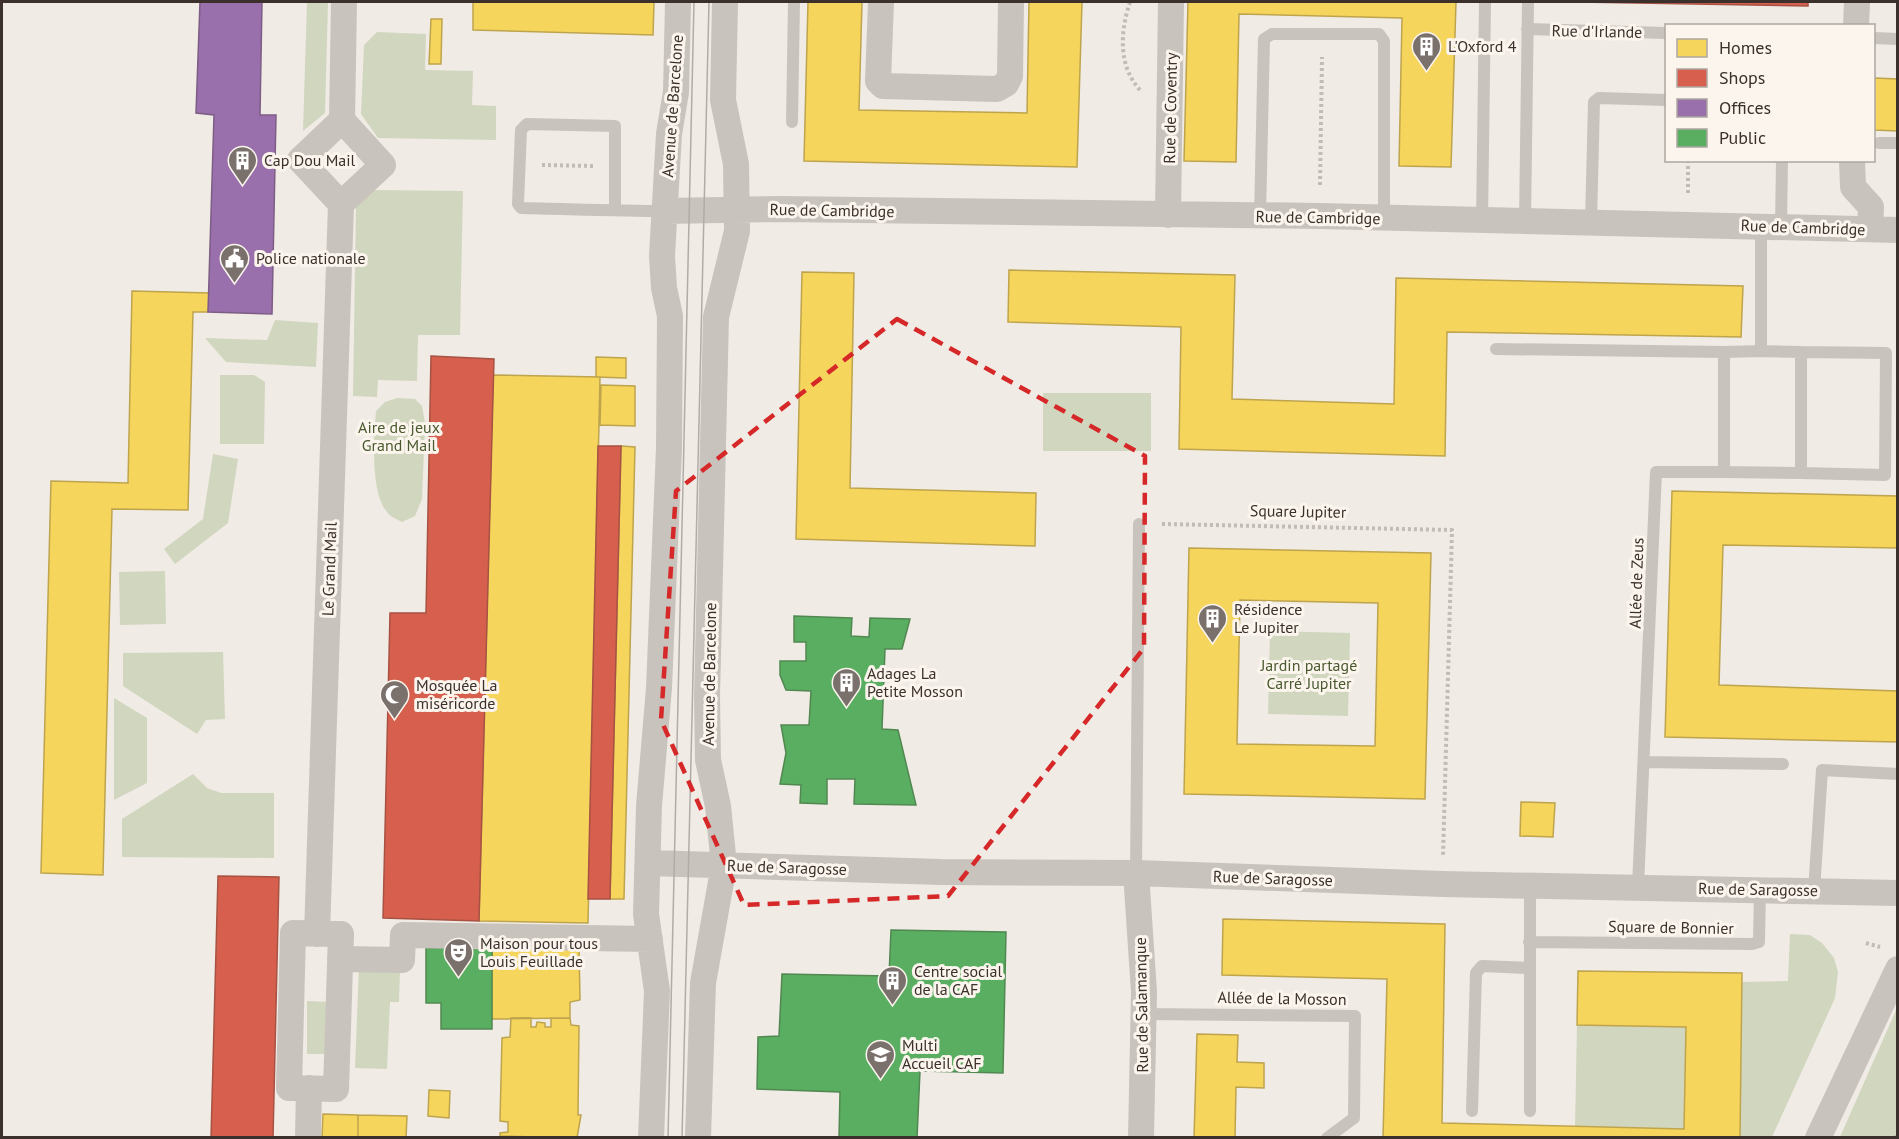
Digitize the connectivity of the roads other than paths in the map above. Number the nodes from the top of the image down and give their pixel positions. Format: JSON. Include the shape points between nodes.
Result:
{"nodes":[{"id":1,"x":344,"y":2,"type":"edge"},
{"id":2,"x":678,"y":2,"type":"edge"},
{"id":3,"x":726,"y":2,"type":"edge"},
{"id":4,"x":794,"y":2,"type":"edge"},
{"id":5,"x":881,"y":2,"type":"edge"},
{"id":6,"x":1011,"y":2,"type":"edge"},
{"id":7,"x":1171,"y":2,"type":"edge"},
{"id":8,"x":1485,"y":2,"type":"edge"},
{"id":9,"x":1528,"y":2,"type":"edge"},
{"id":10,"x":1857,"y":2,"type":"edge"},
{"id":11,"x":1856,"y":24,"type":"edge"},
{"id":12,"x":1527,"y":29,"type":"junction"},
{"id":13,"x":1665,"y":33,"type":"edge"},
{"id":14,"x":1875,"y":38,"type":"edge"},
{"id":15,"x":1898,"y":39,"type":"edge"},
{"id":16,"x":1665,"y":100,"type":"edge"},
{"id":17,"x":342,"y":120,"type":"junction"},
{"id":18,"x":792,"y":122,"type":"dead end"},
{"id":19,"x":1879,"y":142,"type":"dead end"},
{"id":20,"x":1898,"y":143,"type":"edge"},
{"id":21,"x":1782,"y":162,"type":"edge"},
{"id":22,"x":1852,"y":162,"type":"edge"},
{"id":23,"x":341,"y":204,"type":"junction"},
{"id":24,"x":738,"y":209,"type":"junction"},
{"id":25,"x":615,"y":210,"type":"junction"},
{"id":26,"x":665,"y":210,"type":"junction"},
{"id":27,"x":1168,"y":215,"type":"junction"},
{"id":28,"x":1260,"y":216,"type":"junction"},
{"id":29,"x":1384,"y":218,"type":"junction"},
{"id":30,"x":1482,"y":221,"type":"junction"},
{"id":31,"x":1525,"y":221,"type":"junction"},
{"id":32,"x":1590,"y":222,"type":"junction"},
{"id":33,"x":1771,"y":226,"type":"junction"},
{"id":34,"x":1870,"y":229,"type":"junction"},
{"id":35,"x":1898,"y":230,"type":"edge"},
{"id":36,"x":1496,"y":349,"type":"dead end"},
{"id":37,"x":1761,"y":351,"type":"junction"},
{"id":38,"x":1724,"y":352,"type":"junction"},
{"id":39,"x":1801,"y":352,"type":"junction"},
{"id":40,"x":1724,"y":472,"type":"junction"},
{"id":41,"x":1801,"y":473,"type":"junction"},
{"id":42,"x":1139,"y":524,"type":"road end"},
{"id":43,"x":1645,"y":762,"type":"junction"},
{"id":44,"x":1783,"y":764,"type":"dead end"},
{"id":45,"x":1898,"y":774,"type":"edge"},
{"id":46,"x":648,"y":863,"type":"junction"},
{"id":47,"x":724,"y":865,"type":"junction"},
{"id":48,"x":1136,"y":873,"type":"junction"},
{"id":49,"x":1530,"y":884,"type":"junction"},
{"id":50,"x":1638,"y":886,"type":"junction"},
{"id":51,"x":1760,"y":889,"type":"junction"},
{"id":52,"x":1814,"y":891,"type":"junction"},
{"id":53,"x":1898,"y":893,"type":"edge"},
{"id":54,"x":317,"y":934,"type":"junction"},
{"id":55,"x":650,"y":939,"type":"junction"},
{"id":56,"x":1529,"y":942,"type":"junction"},
{"id":57,"x":340,"y":959,"type":"junction"},
{"id":58,"x":1529,"y":968,"type":"junction"},
{"id":59,"x":1898,"y":969,"type":"edge"},
{"id":60,"x":1144,"y":1014,"type":"junction"},
{"id":61,"x":309,"y":1088,"type":"junction"},
{"id":62,"x":1472,"y":1111,"type":"dead end"},
{"id":63,"x":1530,"y":1111,"type":"dead end"},
{"id":64,"x":308,"y":1137,"type":"edge"},
{"id":65,"x":651,"y":1137,"type":"edge"},
{"id":66,"x":698,"y":1137,"type":"edge"},
{"id":67,"x":1141,"y":1137,"type":"edge"},
{"id":68,"x":1327,"y":1137,"type":"edge"},
{"id":69,"x":1818,"y":1137,"type":"edge"}],
"edges":[{"from":1,"to":17,"type":"street"},
{"from":2,"to":26,"type":"street","name":"Avenue de Barcelone","via":[[676,92],[669,134]]},
{"from":3,"to":24,"type":"street","name":"Avenue de Barcelone","via":[[723,100],[736,164]]},
{"from":4,"to":18,"type":"lane"},
{"from":5,"to":6,"type":"street","via":[[878,81],[883,86],[997,89],[1010,76]]},
{"from":7,"to":27,"type":"street","name":"Rue de Coventry"},
{"from":8,"to":30,"type":"lane"},
{"from":9,"to":12,"type":"lane"},
{"from":10,"to":11,"type":"street"},
{"from":12,"to":13,"type":"lane","name":"Rue d'Irlande"},
{"from":12,"to":31,"type":"lane"},
{"from":14,"to":15,"type":"lane"},
{"from":16,"to":32,"type":"lane","via":[[1599,98],[1594,102]]},
{"from":17,"to":23,"type":"street","via":[[300,160]]},
{"from":17,"to":23,"type":"street","via":[[383,165]]},
{"from":19,"to":20,"type":"lane"},
{"from":21,"to":33,"type":"lane"},
{"from":22,"to":34,"type":"street","via":[[1853,187],[1871,207]]},
{"from":23,"to":54,"type":"street","name":"Le Grand Mail"},
{"from":24,"to":26,"type":"street"},
{"from":24,"to":27,"type":"street","name":"Rue de Cambridge"},
{"from":24,"to":47,"type":"street","name":"Avenue de Barcelone","via":[[729,271],[716,317],[707,697],[708,760]]},
{"from":25,"to":25,"type":"lane","via":[[615,126],[527,124],[521,130],[521,208]]},
{"from":25,"to":26,"type":"lane"},
{"from":26,"to":46,"type":"street","name":"Avenue de Barcelone","via":[[662,256],[670,316],[669,448]]},
{"from":27,"to":28,"type":"street","name":"Rue de Cambridge"},
{"from":28,"to":29,"type":"street","name":"Rue de Cambridge"},
{"from":28,"to":29,"type":"lane","via":[[1264,39],[1272,34],[1379,34],[1384,41]]},
{"from":29,"to":30,"type":"street","name":"Rue de Cambridge"},
{"from":30,"to":31,"type":"street","name":"Rue de Cambridge"},
{"from":31,"to":32,"type":"street","name":"Rue de Cambridge"},
{"from":32,"to":33,"type":"street","name":"Rue de Cambridge"},
{"from":33,"to":34,"type":"street","name":"Rue de Cambridge"},
{"from":33,"to":37,"type":"lane"},
{"from":34,"to":35,"type":"street","name":"Rue de Cambridge"},
{"from":36,"to":38,"type":"lane","name":"Allée de Zeus"},
{"from":37,"to":38,"type":"lane","name":"Allée de Zeus"},
{"from":37,"to":39,"type":"lane","name":"Allée de Zeus"},
{"from":38,"to":40,"type":"lane"},
{"from":39,"to":41,"type":"lane"},
{"from":39,"to":41,"type":"lane","name":"Allée de Zeus","via":[[1886,353],[1885,475]]},
{"from":40,"to":41,"type":"lane","name":"Allée de Zeus"},
{"from":40,"to":43,"type":"lane","name":"Allée de Zeus","via":[[1656,472]]},
{"from":42,"to":48,"type":"lane"},
{"from":43,"to":44,"type":"lane"},
{"from":43,"to":50,"type":"lane","name":"Allée de Zeus"},
{"from":45,"to":52,"type":"lane","via":[[1822,770]]},
{"from":46,"to":47,"type":"street","name":"Rue de Saragosse"},
{"from":46,"to":55,"type":"street","name":"Avenue de Barcelone","via":[[646,914]]},
{"from":47,"to":48,"type":"street","name":"Rue de Saragosse"},
{"from":47,"to":66,"type":"street","name":"Avenue de Barcelone","via":[[702,983]]},
{"from":48,"to":49,"type":"street","name":"Rue de Saragosse"},
{"from":48,"to":60,"type":"street","name":"Rue de Salamanque"},
{"from":49,"to":50,"type":"street","name":"Rue de Saragosse"},
{"from":49,"to":56,"type":"lane"},
{"from":50,"to":51,"type":"street","name":"Rue de Saragosse"},
{"from":51,"to":52,"type":"street","name":"Rue de Saragosse"},
{"from":51,"to":56,"type":"lane","name":"Square de Bonnier","via":[[1760,942],[1752,944]]},
{"from":52,"to":53,"type":"street","name":"Rue de Saragosse"},
{"from":54,"to":57,"type":"street","via":[[341,934]]},
{"from":54,"to":61,"type":"street","via":[[293,933],[289,1088]]},
{"from":55,"to":57,"type":"street","via":[[403,935],[402,960]]},
{"from":55,"to":65,"type":"street","name":"Avenue de Barcelone","via":[[657,991]]},
{"from":56,"to":58,"type":"lane"},
{"from":57,"to":61,"type":"street","via":[[336,1089]]},
{"from":58,"to":62,"type":"lane","via":[[1482,966],[1476,973]]},
{"from":58,"to":63,"type":"lane"},
{"from":59,"to":69,"type":"street"},
{"from":60,"to":67,"type":"street","name":"Rue de Salamanque"},
{"from":60,"to":68,"type":"lane","name":"Allée de la Mosson","via":[[1355,1016],[1354,1118]]},
{"from":61,"to":64,"type":"street"}]}
